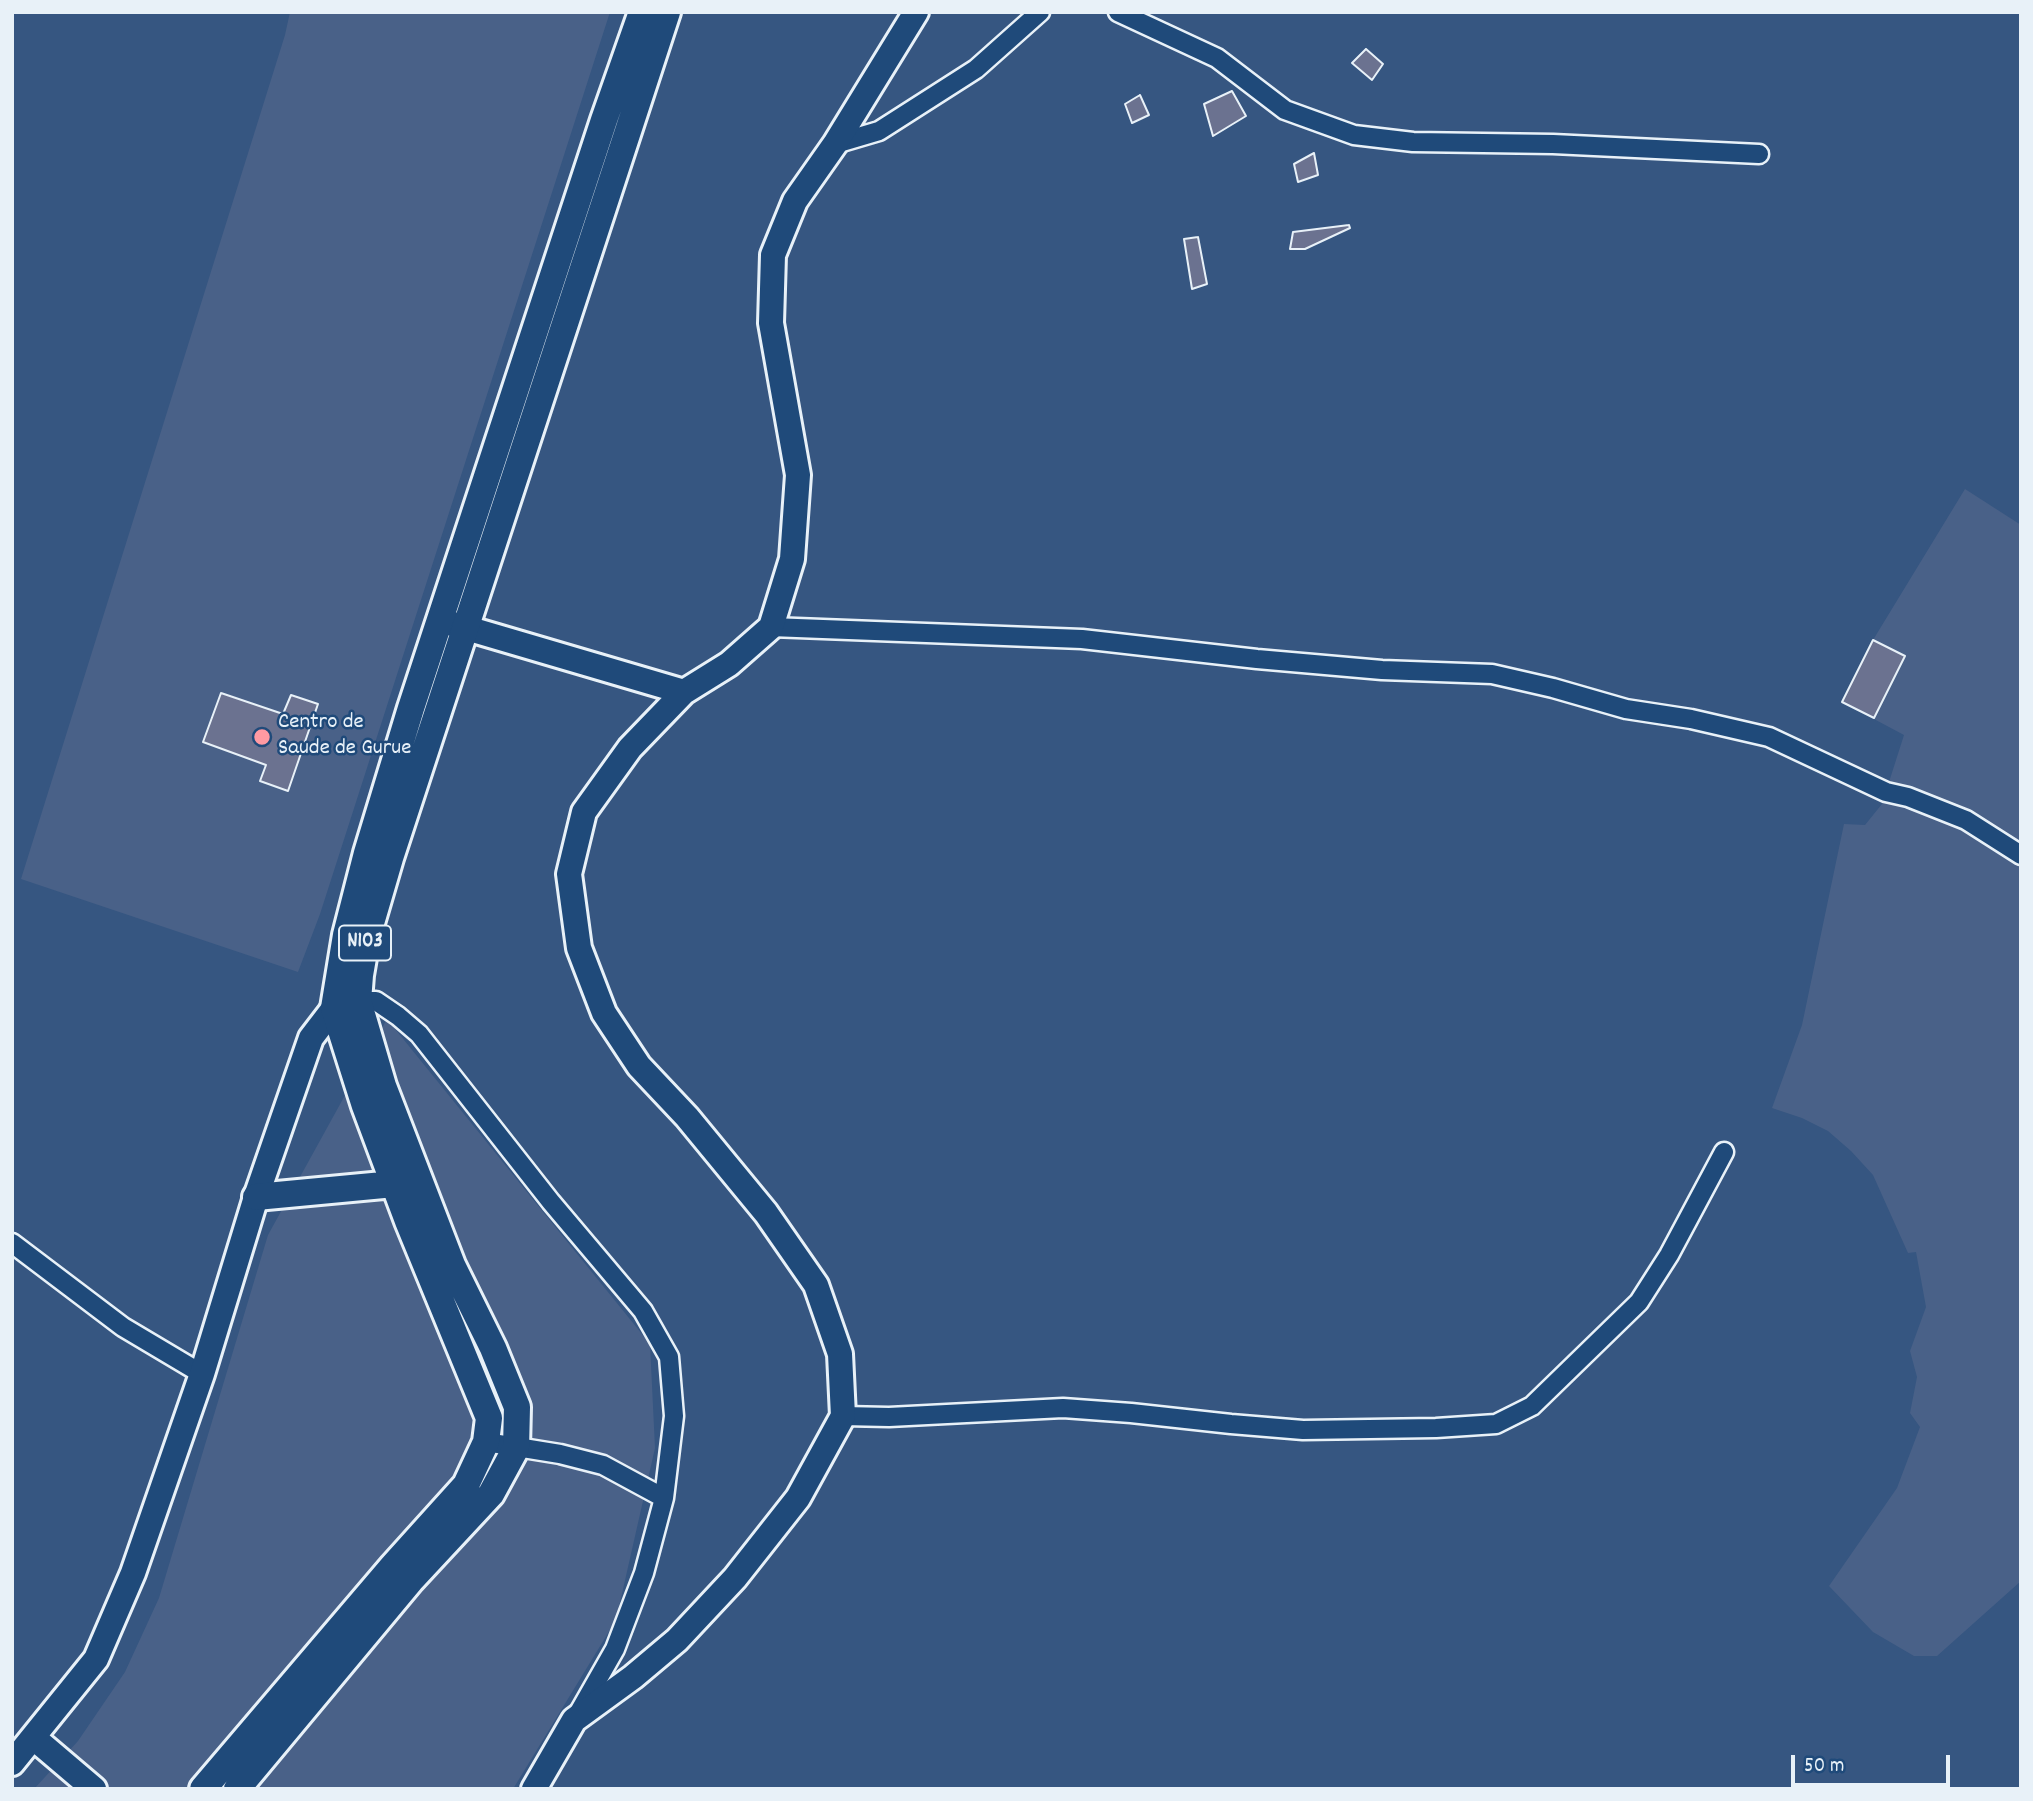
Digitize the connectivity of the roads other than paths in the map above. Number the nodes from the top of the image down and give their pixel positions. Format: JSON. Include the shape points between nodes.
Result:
{"nodes":[{"id":1,"x":642,"y":12,"type":"edge"},
{"id":2,"x":667,"y":12,"type":"edge"},
{"id":3,"x":916,"y":12,"type":"edge"},
{"id":4,"x":1040,"y":12,"type":"edge"},
{"id":5,"x":1118,"y":12,"type":"edge"},
{"id":6,"x":835,"y":144,"type":"junction"},
{"id":7,"x":1759,"y":154,"type":"dead end"},
{"id":8,"x":439,"y":620,"type":"junction"},
{"id":9,"x":771,"y":627,"type":"junction"},
{"id":10,"x":466,"y":628,"type":"junction"},
{"id":11,"x":684,"y":692,"type":"junction"},
{"id":12,"x":2021,"y":855,"type":"edge"},
{"id":13,"x":346,"y":1004,"type":"junction"},
{"id":14,"x":1724,"y":1152,"type":"dead end"},
{"id":15,"x":394,"y":1184,"type":"junction"},
{"id":16,"x":256,"y":1197,"type":"junction"},
{"id":17,"x":12,"y":1243,"type":"edge"},
{"id":18,"x":202,"y":1374,"type":"junction"},
{"id":19,"x":843,"y":1416,"type":"junction"},
{"id":20,"x":486,"y":1442,"type":"junction"},
{"id":21,"x":516,"y":1448,"type":"junction"},
{"id":22,"x":664,"y":1498,"type":"junction"},
{"id":23,"x":575,"y":1720,"type":"junction"},
{"id":24,"x":259,"y":1721,"type":"junction"},
{"id":25,"x":34,"y":1738,"type":"junction"},
{"id":26,"x":280,"y":1738,"type":"junction"},
{"id":27,"x":12,"y":1763,"type":"edge"},
{"id":28,"x":94,"y":1789,"type":"edge"},
{"id":29,"x":203,"y":1789,"type":"edge"},
{"id":30,"x":237,"y":1789,"type":"edge"},
{"id":31,"x":534,"y":1789,"type":"edge"}],
"edges":[{"from":1,"to":8,"type":"main road","number":"N103"},
{"from":2,"to":10,"type":"main road","number":"N103"},
{"from":3,"to":6,"type":"street"},
{"from":4,"to":6,"type":"street","via":[[976,69],[879,131]]},
{"from":5,"to":7,"type":"street","via":[[1217,58],[1285,110],[1354,135],[1413,142]]},
{"from":6,"to":9,"type":"street","via":[[795,201],[773,255],[771,323],[798,475],[792,559]]},
{"from":8,"to":10,"type":"street"},
{"from":8,"to":13,"type":"main road","number":"N103","via":[[346,935]]},
{"from":9,"to":11,"type":"street","via":[[729,664]]},
{"from":9,"to":12,"type":"street","via":[[1082,639],[1271,661],[1492,674],[1626,709],[1769,737],[1886,792],[1966,820]]},
{"from":10,"to":11,"type":"street"},
{"from":10,"to":13,"type":"main road","number":"N103"},
{"from":11,"to":19,"type":"street","via":[[630,748],[584,812],[569,874],[579,948],[604,1013],[639,1066],[766,1213],[816,1285],[840,1354]]},
{"from":13,"to":15,"type":"main road","number":"N103"},
{"from":13,"to":16,"type":"street","via":[[311,1038]]},
{"from":13,"to":21,"type":"main road","number":"N103","via":[[452,1265],[517,1407]]},
{"from":13,"to":22,"type":"street","via":[[376,1001],[419,1034],[643,1311],[668,1357],[674,1416]]},
{"from":14,"to":19,"type":"street","via":[[1639,1302],[1532,1406],[1496,1424],[1303,1430],[1063,1408]]},
{"from":15,"to":16,"type":"main road"},
{"from":15,"to":20,"type":"main road","number":"N103","via":[[489,1418]]},
{"from":16,"to":18,"type":"street"},
{"from":17,"to":18,"type":"street","via":[[123,1327]]},
{"from":18,"to":25,"type":"street","via":[[133,1573],[96,1659]]},
{"from":19,"to":23,"type":"street","via":[[798,1498],[735,1578],[677,1640]]},
{"from":20,"to":21,"type":"street"},
{"from":20,"to":24,"type":"main road","number":"N103","via":[[466,1485]]},
{"from":21,"to":22,"type":"street","via":[[603,1465]]},
{"from":21,"to":26,"type":"main road","number":"N103","via":[[491,1494],[411,1580]]},
{"from":22,"to":23,"type":"street","via":[[644,1573],[615,1649]]},
{"from":23,"to":31,"type":"street"},
{"from":24,"to":26,"type":"main road"},
{"from":24,"to":29,"type":"main road","number":"N103"},
{"from":25,"to":27,"type":"street"},
{"from":25,"to":28,"type":"street"},
{"from":26,"to":30,"type":"main road","number":"N103"}]}
